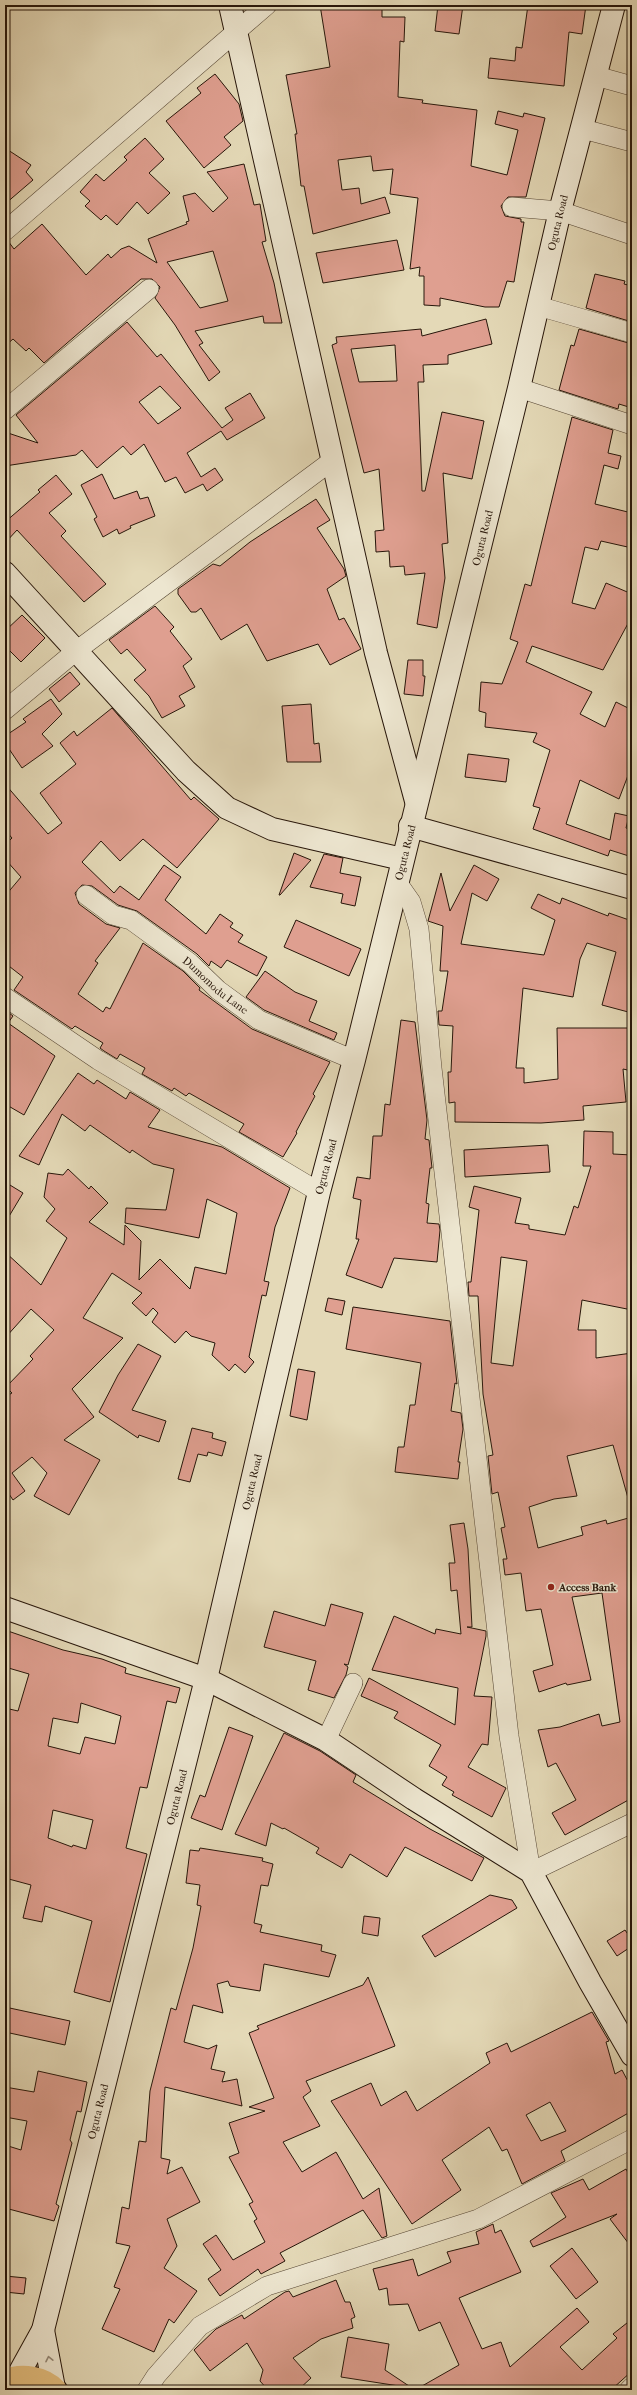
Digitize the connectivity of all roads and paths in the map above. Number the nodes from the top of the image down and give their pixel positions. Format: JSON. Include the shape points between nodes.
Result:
{"nodes":[{"id":1,"x":230,"y":5,"type":"edge"},
{"id":2,"x":267,"y":5,"type":"edge"},
{"id":3,"x":614,"y":5,"type":"edge"},
{"id":4,"x":234,"y":31,"type":"junction"},
{"id":5,"x":596,"y":76,"type":"junction"},
{"id":6,"x":632,"y":86,"type":"edge"},
{"id":7,"x":583,"y":129,"type":"junction"},
{"id":8,"x":632,"y":142,"type":"edge"},
{"id":9,"x":512,"y":207,"type":"dead end"},
{"id":10,"x":560,"y":211,"type":"junction"},
{"id":11,"x":5,"y":231,"type":"edge"},
{"id":12,"x":632,"y":235,"type":"edge"},
{"id":13,"x":149,"y":289,"type":"dead end"},
{"id":14,"x":538,"y":306,"type":"junction"},
{"id":15,"x":632,"y":333,"type":"edge"},
{"id":16,"x":519,"y":388,"type":"junction"},
{"id":17,"x":5,"y":410,"type":"edge"},
{"id":18,"x":632,"y":425,"type":"edge"},
{"id":19,"x":333,"y":460,"type":"junction"},
{"id":20,"x":5,"y":573,"type":"edge"},
{"id":21,"x":76,"y":651,"type":"junction"},
{"id":22,"x":5,"y":710,"type":"edge"},
{"id":23,"x":416,"y":802,"type":"junction"},
{"id":24,"x":410,"y":826,"type":"junction"},
{"id":25,"x":402,"y":859,"type":"junction"},
{"id":26,"x":397,"y":882,"type":"junction"},
{"id":27,"x":632,"y":888,"type":"edge"},
{"id":28,"x":86,"y":895,"type":"dead end"},
{"id":29,"x":5,"y":997,"type":"edge"},
{"id":30,"x":354,"y":1060,"type":"junction"},
{"id":31,"x":319,"y":1192,"type":"junction"},
{"id":32,"x":5,"y":1608,"type":"edge"},
{"id":33,"x":206,"y":1679,"type":"junction"},
{"id":34,"x":353,"y":1683,"type":"dead end"},
{"id":35,"x":326,"y":1740,"type":"junction"},
{"id":36,"x":632,"y":1823,"type":"edge"},
{"id":37,"x":531,"y":1872,"type":"junction"},
{"id":38,"x":632,"y":2054,"type":"edge"},
{"id":39,"x":632,"y":2138,"type":"edge"},
{"id":40,"x":43,"y":2330,"type":"junction"},
{"id":41,"x":11,"y":2379,"type":"edge"},
{"id":42,"x":632,"y":2387,"type":"edge"},
{"id":43,"x":55,"y":2389,"type":"edge"},
{"id":44,"x":147,"y":2390,"type":"edge"},
{"id":45,"x":629,"y":2390,"type":"edge"}],
"edges":[{"from":1,"to":4,"type":"street"},
{"from":2,"to":4,"type":"street"},
{"from":3,"to":5,"type":"street","name":"Oguta Road"},
{"from":4,"to":11,"type":"street"},
{"from":4,"to":19,"type":"street"},
{"from":5,"to":6,"type":"street"},
{"from":5,"to":7,"type":"street","name":"Oguta Road"},
{"from":7,"to":8,"type":"street"},
{"from":7,"to":10,"type":"street","name":"Oguta Road"},
{"from":9,"to":10,"type":"street"},
{"from":10,"to":12,"type":"street"},
{"from":10,"to":14,"type":"street","name":"Oguta Road"},
{"from":13,"to":17,"type":"street"},
{"from":14,"to":15,"type":"street"},
{"from":14,"to":16,"type":"street","name":"Oguta Road"},
{"from":16,"to":18,"type":"street"},
{"from":16,"to":23,"type":"street","name":"Oguta Road"},
{"from":19,"to":21,"type":"street"},
{"from":19,"to":23,"type":"street","via":[[376,653]]},
{"from":20,"to":21,"type":"street"},
{"from":21,"to":22,"type":"street"},
{"from":21,"to":25,"type":"street","via":[[186,771],[227,808],[272,829]]},
{"from":23,"to":24,"type":"street","name":"Oguta Road"},
{"from":24,"to":25,"type":"street","name":"Oguta Road"},
{"from":24,"to":27,"type":"street"},
{"from":25,"to":26,"type":"street","name":"Oguta Road"},
{"from":26,"to":30,"type":"street","name":"Oguta Road"},
{"from":26,"to":37,"type":"street","via":[[411,902],[419,929],[432,1068],[509,1736]]},
{"from":28,"to":30,"type":"street","name":"Dumomodu Lane","via":[[113,915],[131,920],[259,1020]]},
{"from":29,"to":31,"type":"street","via":[[98,1060]]},
{"from":30,"to":31,"type":"street","name":"Oguta Road"},
{"from":31,"to":33,"type":"street","name":"Oguta Road"},
{"from":32,"to":33,"type":"street"},
{"from":33,"to":35,"type":"street"},
{"from":33,"to":40,"type":"street","name":"Oguta Road"},
{"from":34,"to":35,"type":"street"},
{"from":35,"to":37,"type":"street"},
{"from":36,"to":37,"type":"street"},
{"from":37,"to":38,"type":"street"},
{"from":39,"to":44,"type":"street","via":[[478,2219],[267,2286],[200,2326]]},
{"from":40,"to":41,"type":"street"},
{"from":43,"to":40,"type":"street","one_way":true},
{"from":41,"to":43,"type":"main road","via":[[31,2377]]},
{"from":42,"to":45,"type":"street"}]}
